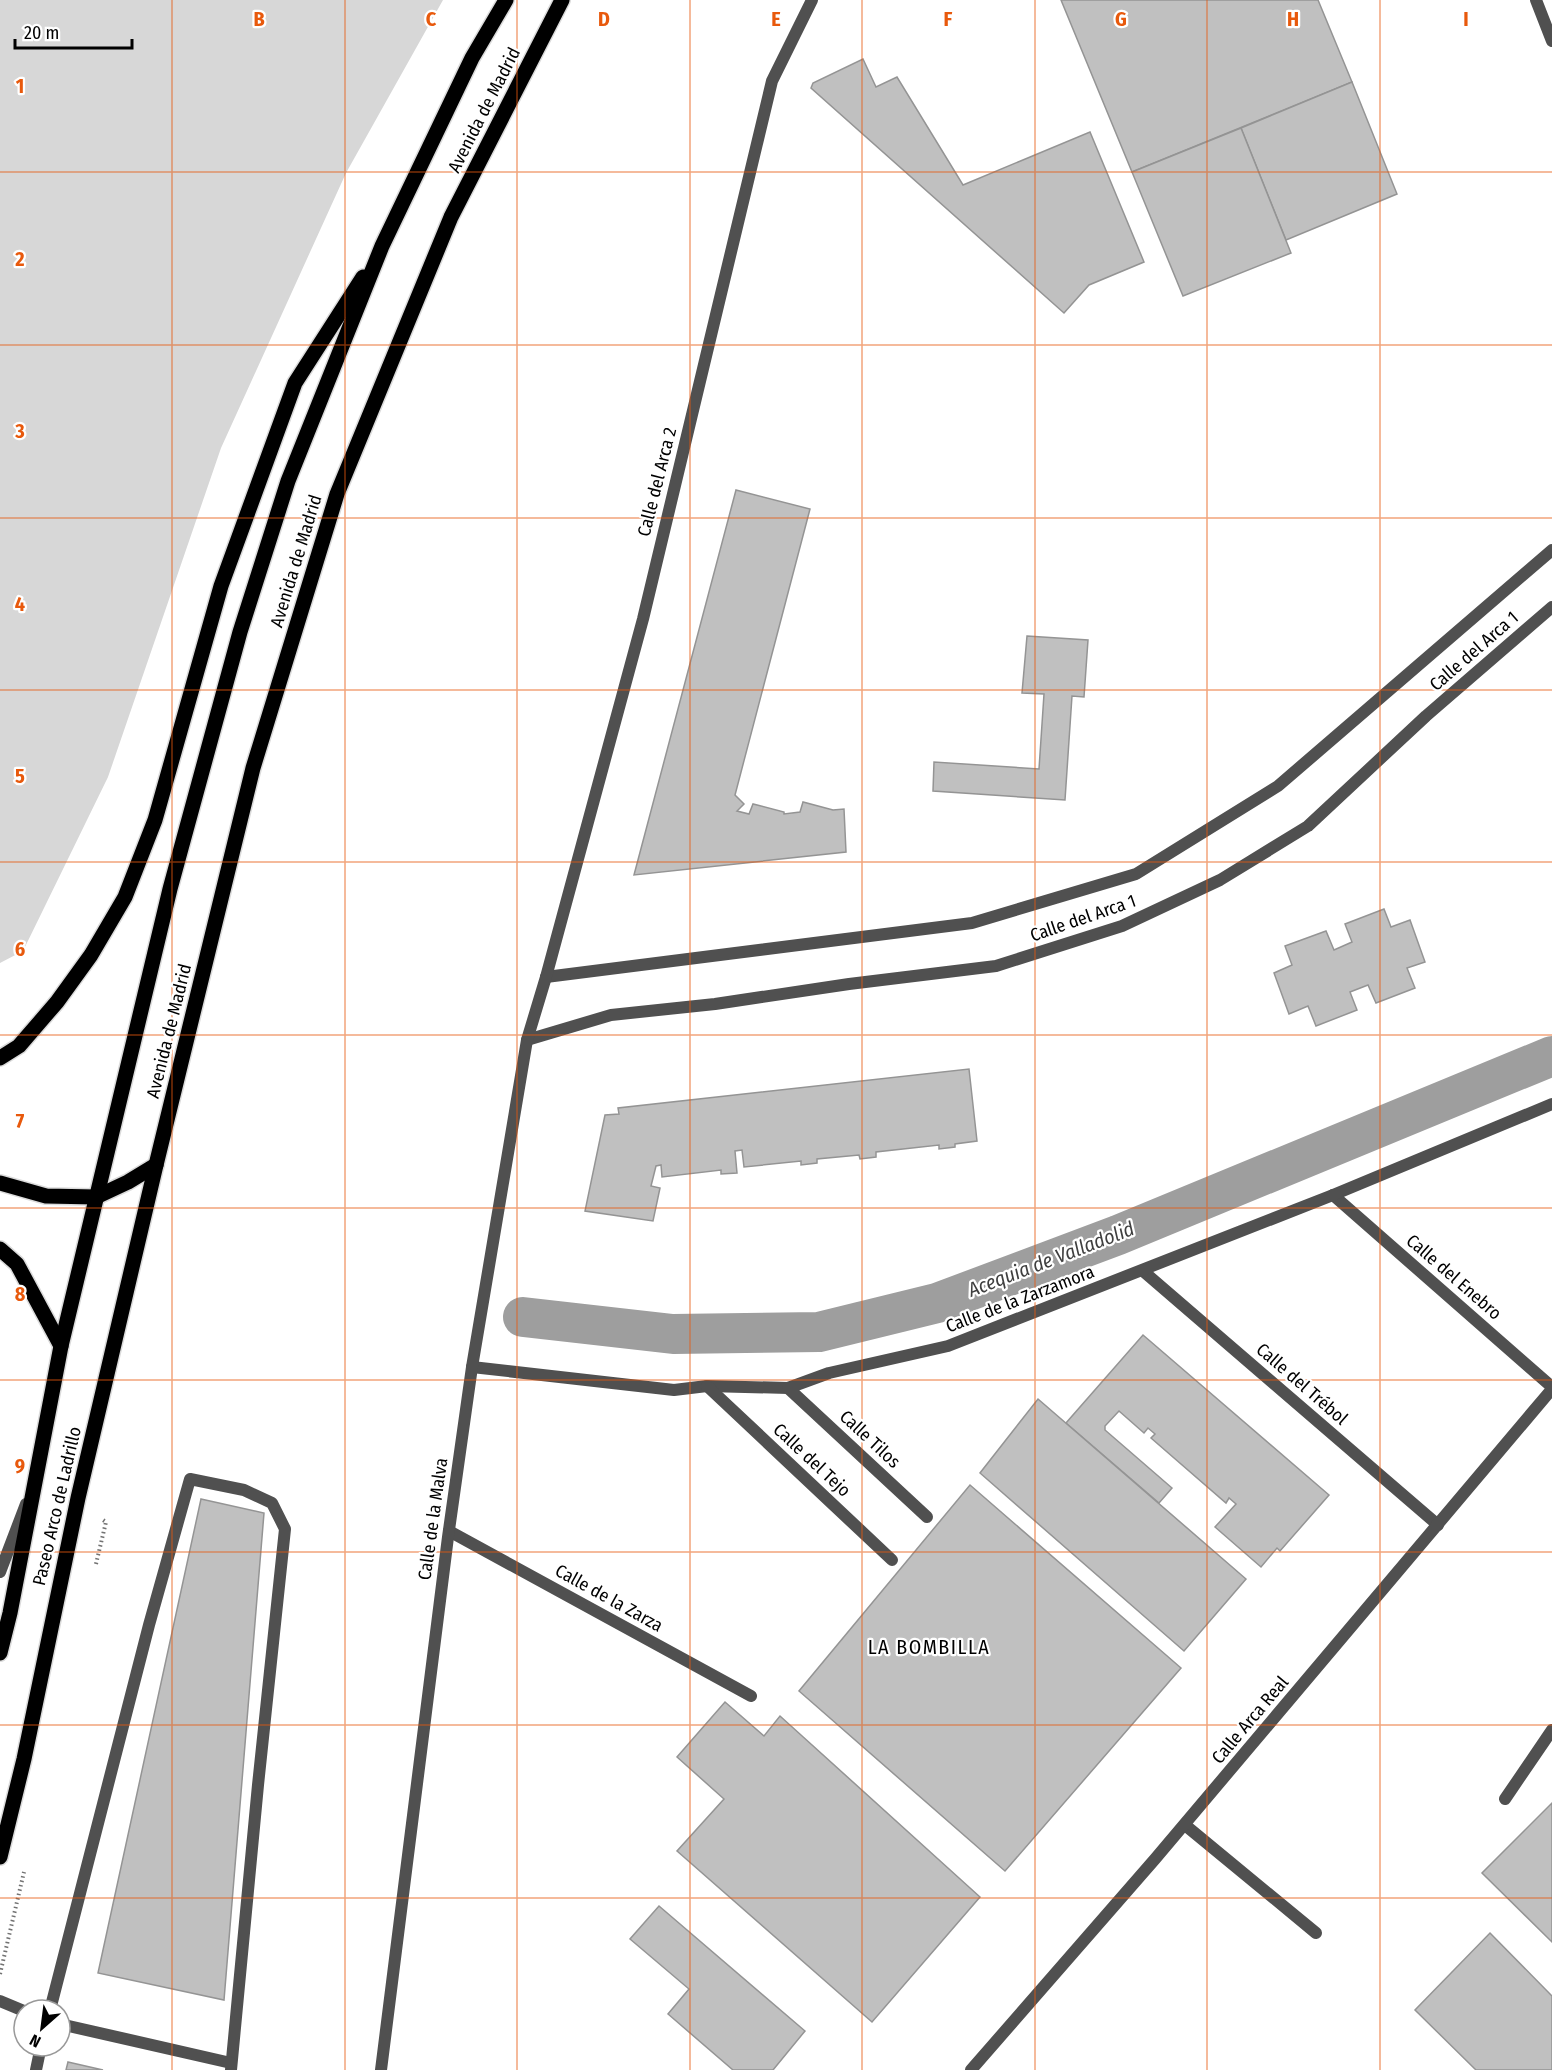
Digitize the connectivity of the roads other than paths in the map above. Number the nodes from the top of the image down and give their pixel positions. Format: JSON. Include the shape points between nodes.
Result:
{"nodes":[{"id":1,"x":506,"y":0,"type":"edge"},
{"id":2,"x":562,"y":0,"type":"edge"},
{"id":3,"x":812,"y":0,"type":"edge"},
{"id":4,"x":1536,"y":0,"type":"edge"},
{"id":5,"x":1552,"y":40,"type":"edge"},
{"id":6,"x":382,"y":246,"type":"junction"},
{"id":7,"x":1552,"y":550,"type":"edge"},
{"id":8,"x":1552,"y":607,"type":"edge"},
{"id":9,"x":546,"y":977,"type":"junction"},
{"id":10,"x":527,"y":1040,"type":"junction"},
{"id":11,"x":0,"y":1058,"type":"edge"},
{"id":12,"x":1552,"y":1104,"type":"edge"},
{"id":13,"x":156,"y":1165,"type":"junction"},
{"id":14,"x":0,"y":1183,"type":"edge"},
{"id":15,"x":1333,"y":1195,"type":"junction"},
{"id":16,"x":96,"y":1197,"type":"junction"},
{"id":17,"x":0,"y":1249,"type":"edge"},
{"id":18,"x":1143,"y":1271,"type":"junction"},
{"id":19,"x":61,"y":1346,"type":"junction"},
{"id":20,"x":472,"y":1367,"type":"junction"},
{"id":21,"x":707,"y":1386,"type":"junction"},
{"id":22,"x":788,"y":1388,"type":"junction"},
{"id":23,"x":1552,"y":1388,"type":"edge"},
{"id":24,"x":35,"y":1480,"type":"junction"},
{"id":25,"x":927,"y":1517,"type":"dead end"},
{"id":26,"x":1438,"y":1525,"type":"junction"},
{"id":27,"x":449,"y":1531,"type":"junction"},
{"id":28,"x":892,"y":1560,"type":"dead end"},
{"id":29,"x":0,"y":1572,"type":"edge"},
{"id":30,"x":0,"y":1653,"type":"edge"},
{"id":31,"x":751,"y":1696,"type":"dead end"},
{"id":32,"x":1552,"y":1730,"type":"edge"},
{"id":33,"x":1505,"y":1799,"type":"dead end"},
{"id":34,"x":1185,"y":1825,"type":"junction"},
{"id":35,"x":0,"y":1857,"type":"edge"},
{"id":36,"x":1316,"y":1933,"type":"dead end"},
{"id":37,"x":53,"y":1998,"type":"edge"},
{"id":38,"x":72,"y":2027,"type":"edge"},
{"id":39,"x":231,"y":2066,"type":"edge"},
{"id":40,"x":381,"y":2070,"type":"edge"},
{"id":41,"x":971,"y":2070,"type":"edge"}],
"edges":[{"from":1,"to":6,"type":"main road","name":"Avenida de Madrid","via":[[472,58]]},
{"from":2,"to":13,"type":"main road","name":"Avenida de Madrid","via":[[451,217],[337,494],[254,768]]},
{"from":3,"to":9,"type":"street","name":"Calle del Arca 2","via":[[772,81],[643,619]]},
{"from":4,"to":5,"type":"street"},
{"from":6,"to":11,"type":"main road","name":"Avenida de Madrid","via":[[295,383],[221,586],[154,820],[124,897],[91,956],[57,1002],[19,1046]]},
{"from":6,"to":16,"type":"main road","name":"Avenida de Madrid","via":[[288,481],[240,632],[170,889]]},
{"from":7,"to":9,"type":"street","name":"Calle del Arca 1","via":[[1278,786],[1136,874],[972,923]]},
{"from":8,"to":10,"type":"street","name":"Calle del Arca 1","via":[[1426,716],[1308,826],[1220,880],[1122,926],[996,966],[611,1015]]},
{"from":9,"to":10,"type":"street","name":"Calle de la Malva"},
{"from":10,"to":20,"type":"street","name":"Calle de la Malva"},
{"from":12,"to":15,"type":"street","name":"Calle de la Zarzamora"},
{"from":13,"to":16,"type":"main road"},
{"from":13,"to":35,"type":"main road","name":"Paseo Arco de Ladrillo"},
{"from":14,"to":16,"type":"main road","via":[[46,1196]]},
{"from":15,"to":18,"type":"street","name":"Calle de la Zarzamora"},
{"from":15,"to":23,"type":"street","name":"Calle del Enebro"},
{"from":16,"to":19,"type":"main road","name":"Paseo Arco de Ladrillo"},
{"from":17,"to":19,"type":"main road","via":[[17,1264]]},
{"from":18,"to":22,"type":"street","name":"Calle de la Zarzamora","via":[[948,1346],[829,1373]]},
{"from":18,"to":26,"type":"street","name":"Calle del Trébol"},
{"from":19,"to":24,"type":"main road","name":"Paseo Arco de Ladrillo"},
{"from":20,"to":21,"type":"street","name":"Calle de la Zarzamora","via":[[674,1390]]},
{"from":20,"to":27,"type":"street","name":"Calle de la Malva"},
{"from":21,"to":22,"type":"street","name":"Calle de la Zarzamora"},
{"from":21,"to":28,"type":"street","name":"Calle del Tejo"},
{"from":22,"to":25,"type":"street","name":"Calle Tilos"},
{"from":23,"to":26,"type":"street","name":"Calle Arca Real"},
{"from":24,"to":29,"type":"street","name":"Paseo Arco de Ladrillo"},
{"from":24,"to":30,"type":"main road","name":"Paseo Arco de Ladrillo"},
{"from":26,"to":34,"type":"street","name":"Calle Arca Real"},
{"from":27,"to":31,"type":"street","name":"Calle de la Zarza"},
{"from":27,"to":40,"type":"street","name":"Calle de la Malva"},
{"from":32,"to":33,"type":"street"},
{"from":34,"to":36,"type":"street"},
{"from":34,"to":41,"type":"street","name":"Calle Arca Real"},
{"from":37,"to":39,"type":"street","via":[[190,1479],[244,1490],[272,1503],[285,1529]]},
{"from":38,"to":39,"type":"street"}]}
